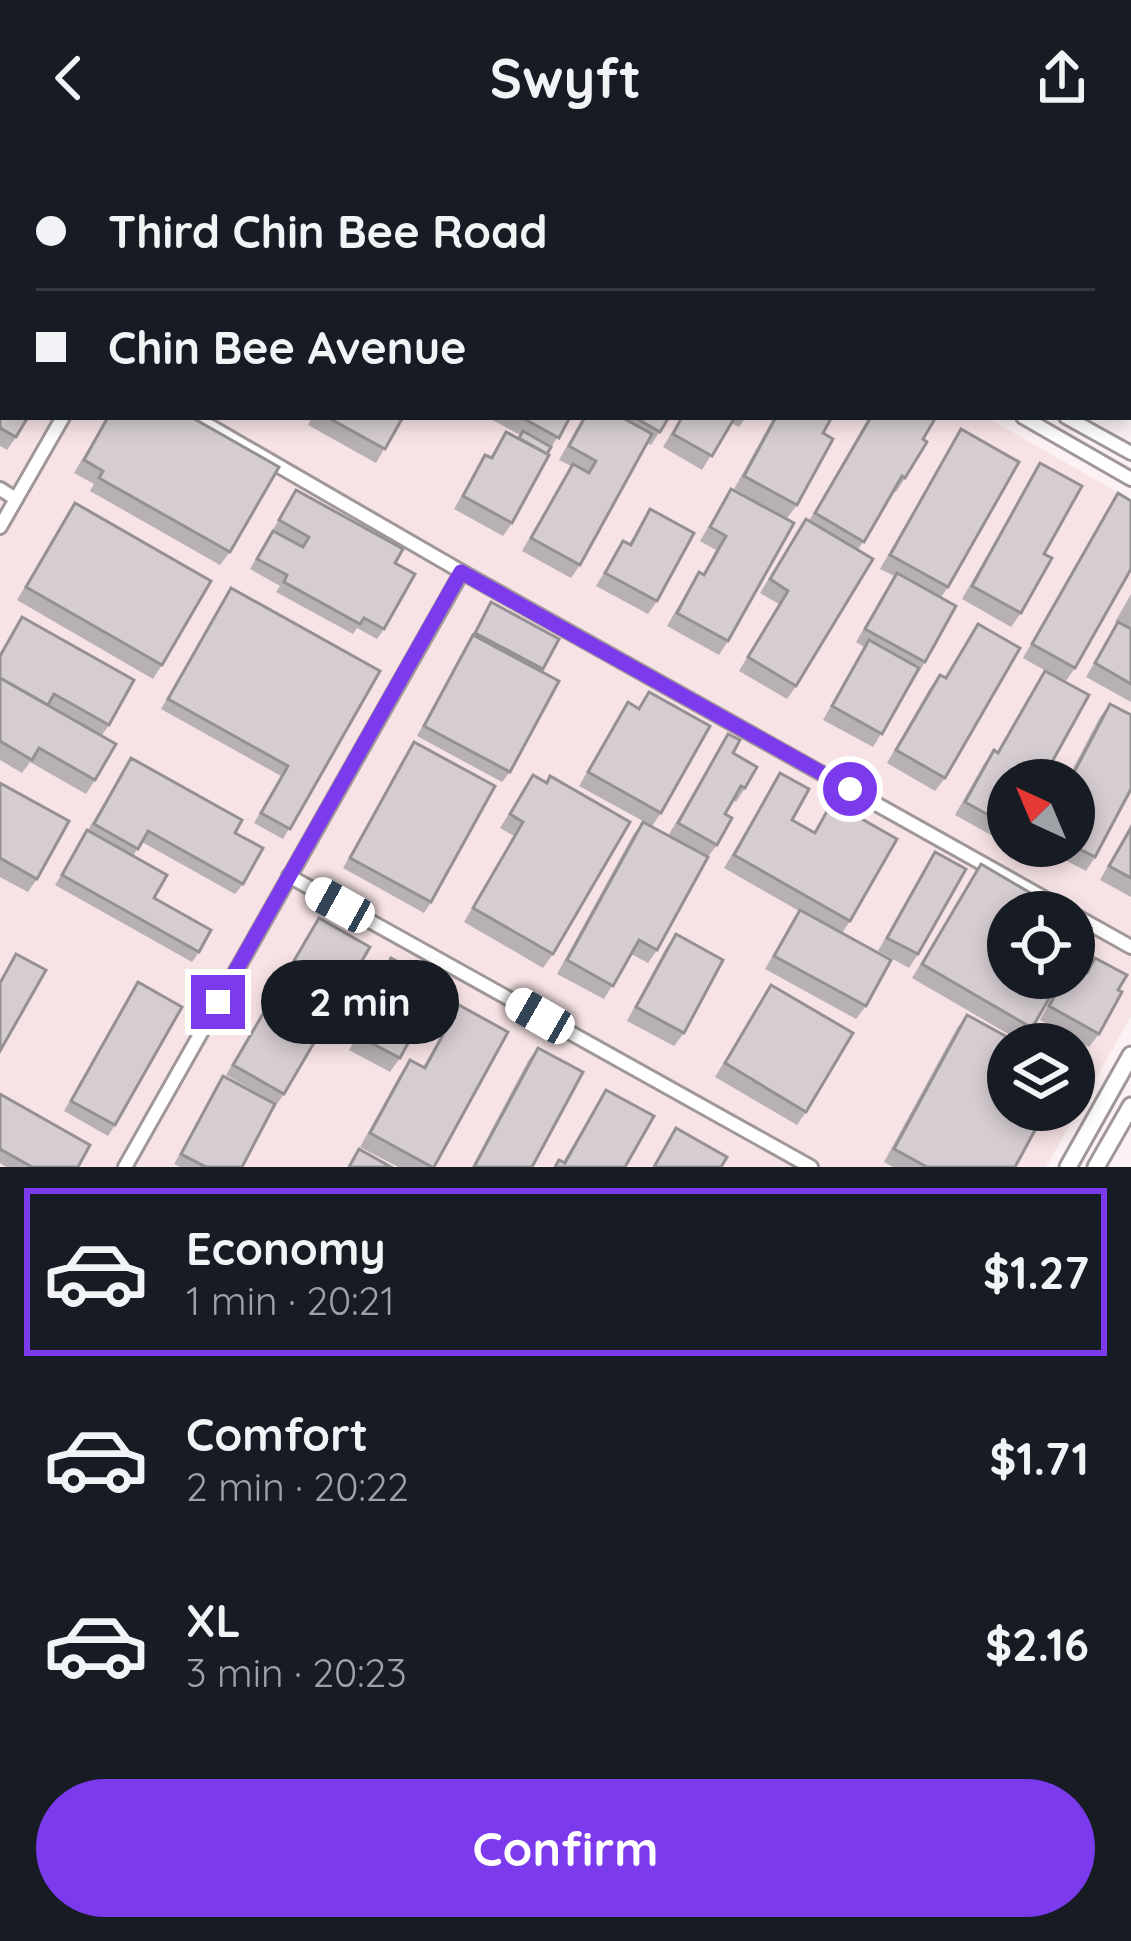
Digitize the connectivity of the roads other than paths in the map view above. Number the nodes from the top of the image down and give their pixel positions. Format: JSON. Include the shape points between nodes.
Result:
{"nodes":[{"id":1,"x":61,"y":420,"type":"edge"},
{"id":2,"x":199,"y":420,"type":"edge"},
{"id":3,"x":1028,"y":420,"type":"edge"},
{"id":4,"x":1071,"y":420,"type":"edge"},
{"id":5,"x":1131,"y":453,"type":"edge"},
{"id":6,"x":1131,"y":479,"type":"edge"},
{"id":7,"x":0,"y":489,"type":"edge"},
{"id":8,"x":16,"y":499,"type":"junction"},
{"id":9,"x":0,"y":527,"type":"edge"},
{"id":10,"x":461,"y":572,"type":"junction"},
{"id":11,"x":289,"y":876,"type":"junction"},
{"id":12,"x":1033,"y":891,"type":"edge"},
{"id":13,"x":1095,"y":926,"type":"edge"},
{"id":14,"x":1131,"y":947,"type":"edge"},
{"id":15,"x":1131,"y":1054,"type":"edge"},
{"id":16,"x":1131,"y":1106,"type":"edge"},
{"id":17,"x":125,"y":1167,"type":"edge"},
{"id":18,"x":811,"y":1167,"type":"edge"},
{"id":19,"x":1068,"y":1167,"type":"edge"},
{"id":20,"x":1096,"y":1167,"type":"edge"}],
"edges":[{"from":1,"to":8,"type":"street"},
{"from":2,"to":10,"type":"street"},
{"from":3,"to":6,"type":"street"},
{"from":4,"to":5,"type":"street"},
{"from":7,"to":8,"type":"street"},
{"from":8,"to":9,"type":"street"},
{"from":10,"to":11,"type":"street"},
{"from":10,"to":12,"type":"street"},
{"from":11,"to":17,"type":"street"},
{"from":11,"to":18,"type":"street"},
{"from":13,"to":14,"type":"street"},
{"from":15,"to":19,"type":"main road"},
{"from":16,"to":20,"type":"main road"}]}
